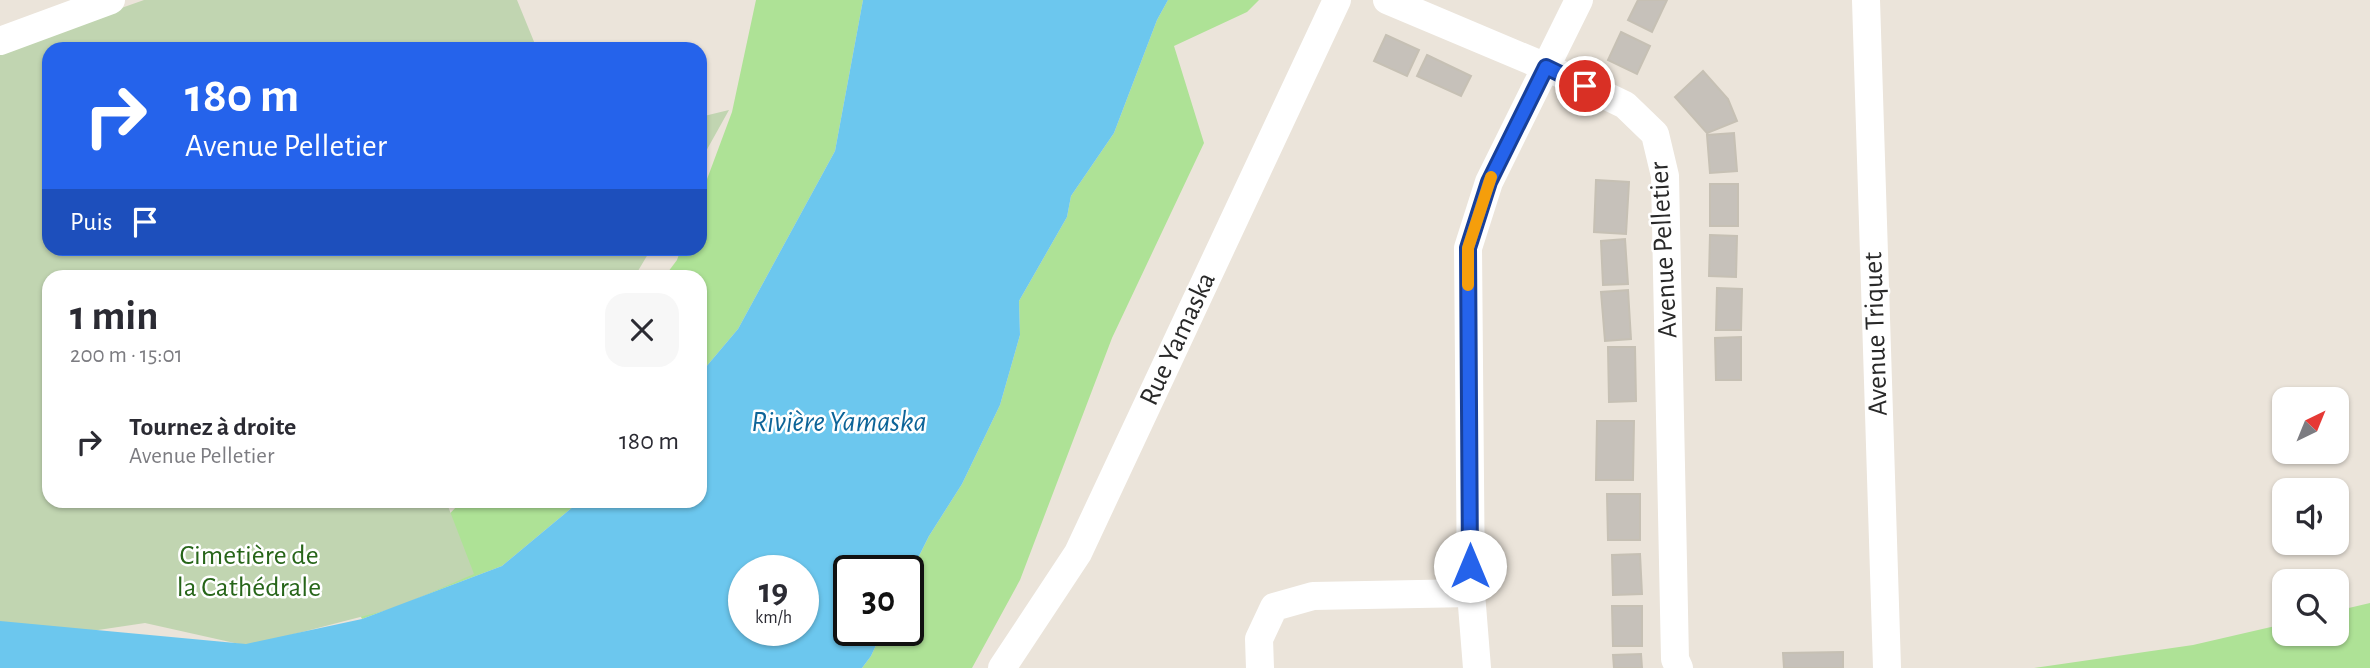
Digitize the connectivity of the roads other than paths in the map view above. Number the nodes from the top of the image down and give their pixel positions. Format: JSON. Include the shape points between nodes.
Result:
{"nodes":[{"id":1,"x":111,"y":0,"type":"edge"},
{"id":2,"x":1336,"y":0,"type":"edge"},
{"id":3,"x":1387,"y":0,"type":"edge"},
{"id":4,"x":1578,"y":0,"type":"edge"},
{"id":5,"x":1866,"y":0,"type":"edge"},
{"id":6,"x":68,"y":7,"type":"edge"},
{"id":7,"x":0,"y":41,"type":"edge"},
{"id":8,"x":1546,"y":67,"type":"junction"},
{"id":9,"x":1471,"y":593,"type":"junction"},
{"id":10,"x":1002,"y":668,"type":"edge"},
{"id":11,"x":1260,"y":668,"type":"edge"},
{"id":12,"x":1477,"y":668,"type":"edge"},
{"id":13,"x":1679,"y":668,"type":"edge"},
{"id":14,"x":1887,"y":668,"type":"edge"}],
"edges":[{"from":1,"to":6,"type":"street"},
{"from":2,"to":10,"type":"street","name":"Rue Yamaska","via":[[1078,553]]},
{"from":3,"to":8,"type":"street","name":"Avenue Pelletier"},
{"from":4,"to":8,"type":"street"},
{"from":5,"to":14,"type":"street","name":"Avenue Triquet"},
{"from":6,"to":7,"type":"street"},
{"from":8,"to":9,"type":"street","via":[[1489,182],[1468,248]]},
{"from":8,"to":13,"type":"street","name":"Avenue Pelletier","via":[[1625,104],[1655,134],[1665,176],[1675,659]]},
{"from":9,"to":11,"type":"street","via":[[1312,596],[1274,607],[1259,639]]},
{"from":9,"to":12,"type":"street"}]}
